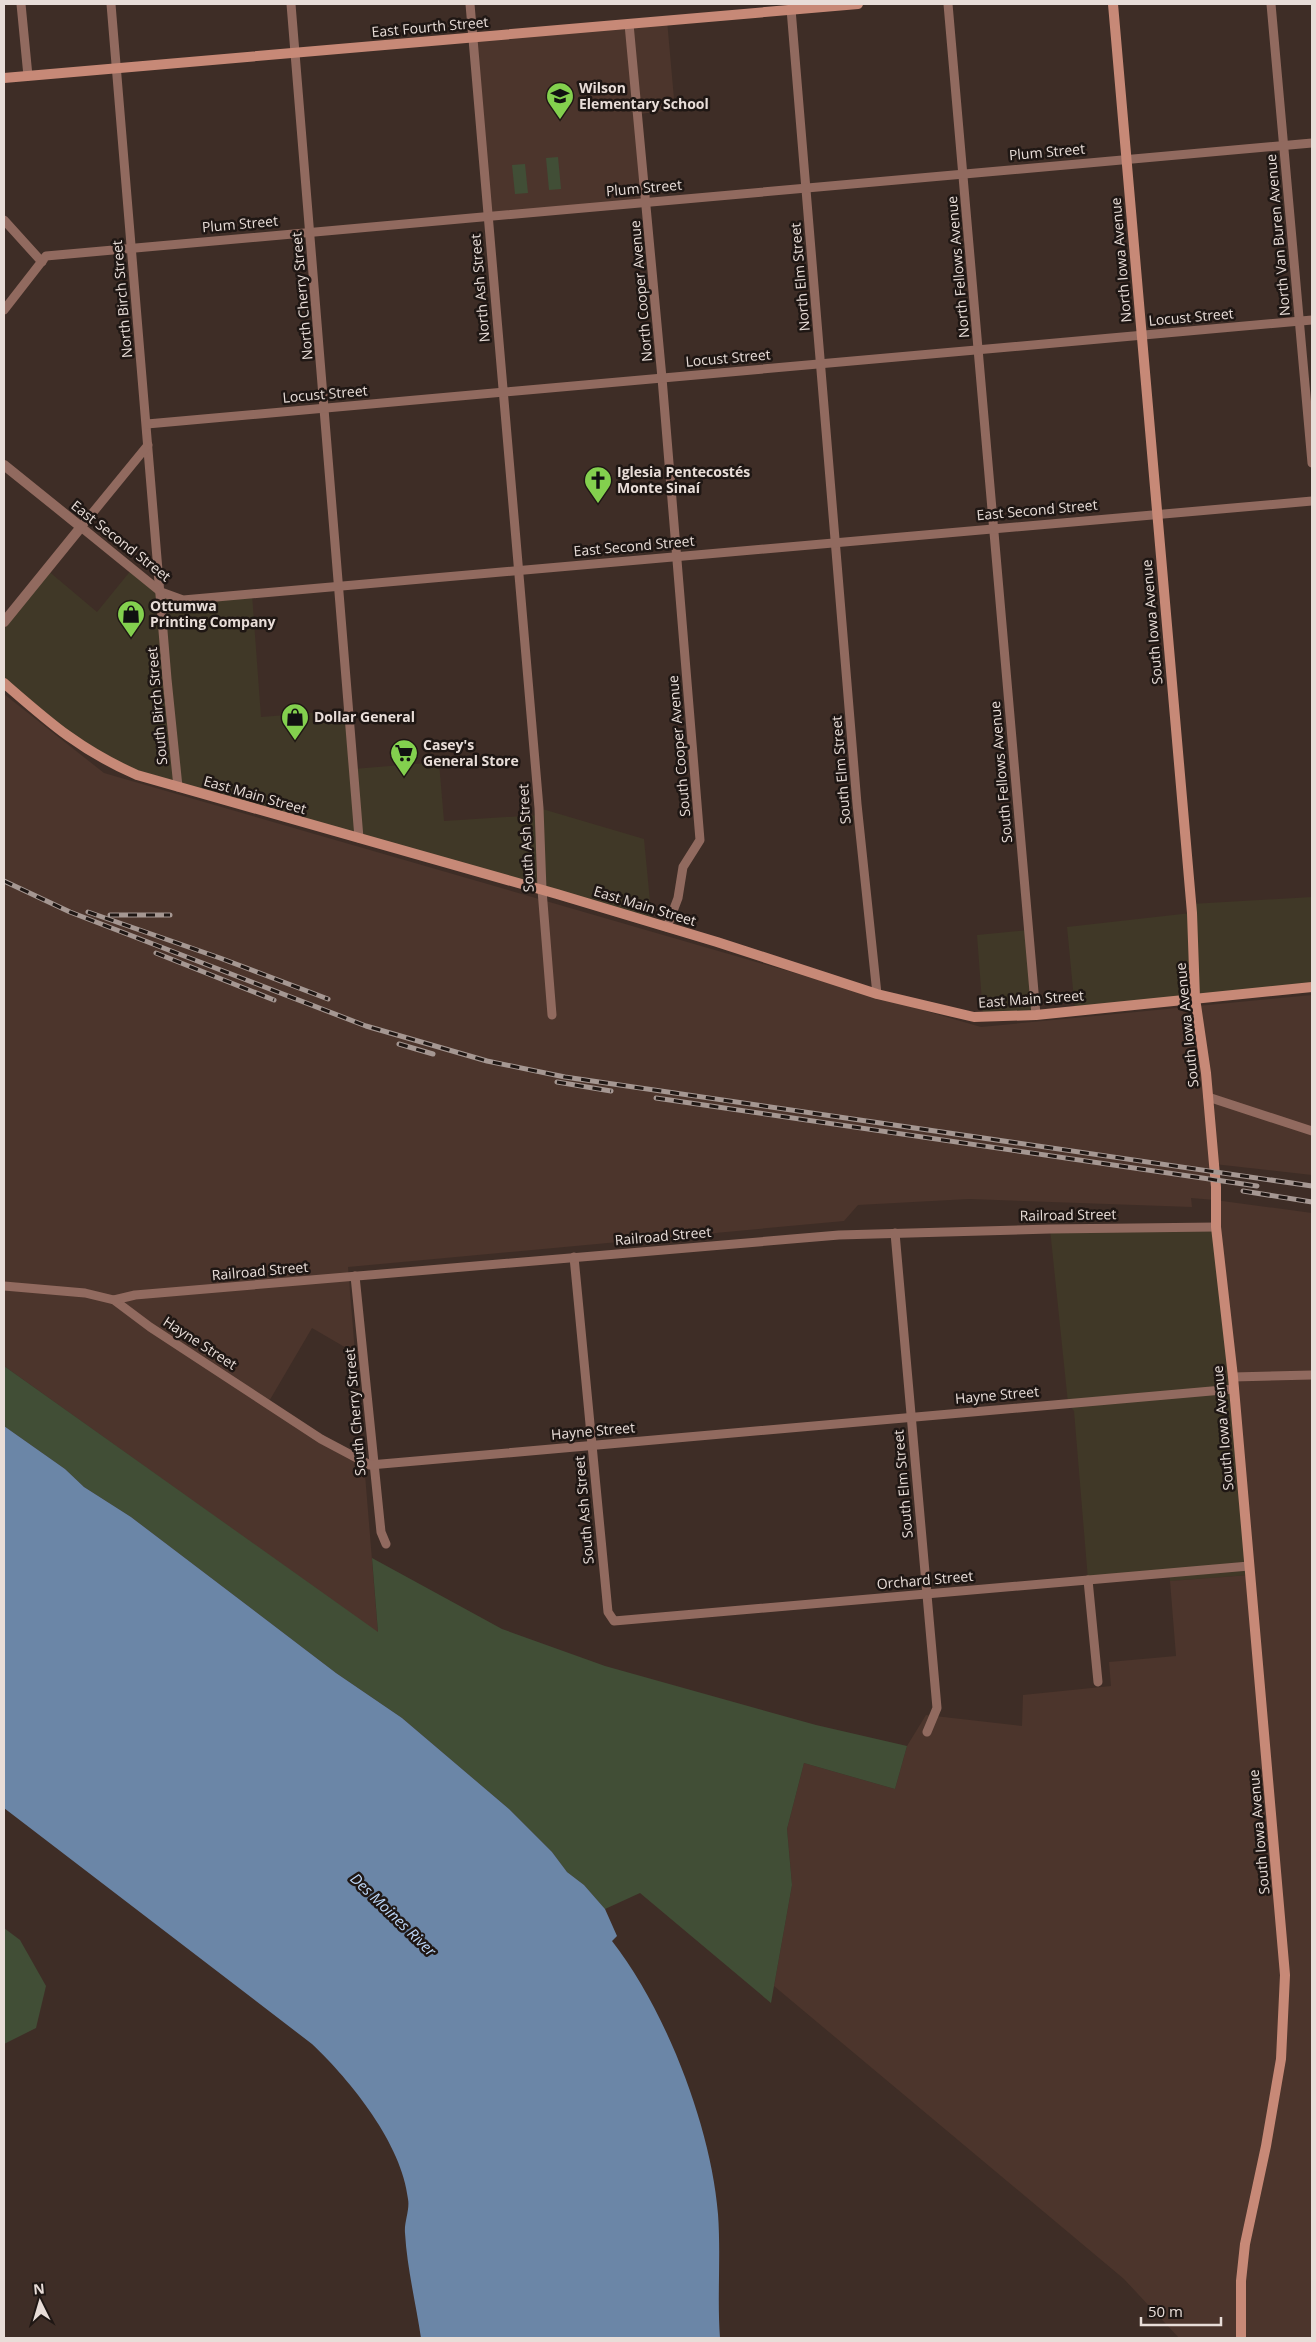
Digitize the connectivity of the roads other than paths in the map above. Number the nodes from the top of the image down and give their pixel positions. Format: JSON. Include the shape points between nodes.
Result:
{"nodes":[{"id":1,"x":21,"y":4,"type":"edge"},
{"id":2,"x":111,"y":4,"type":"edge"},
{"id":3,"x":291,"y":4,"type":"edge"},
{"id":4,"x":470,"y":4,"type":"edge"},
{"id":5,"x":858,"y":4,"type":"edge"},
{"id":6,"x":948,"y":4,"type":"edge"},
{"id":7,"x":1112,"y":4,"type":"edge"},
{"id":8,"x":1271,"y":4,"type":"edge"},
{"id":9,"x":791,"y":10,"type":"junction"},
{"id":10,"x":629,"y":24,"type":"junction"},
{"id":11,"x":473,"y":37,"type":"junction"},
{"id":12,"x":295,"y":53,"type":"junction"},
{"id":13,"x":116,"y":68,"type":"junction"},
{"id":14,"x":28,"y":76,"type":"junction"},
{"id":15,"x":4,"y":78,"type":"edge"},
{"id":16,"x":1312,"y":143,"type":"edge"},
{"id":17,"x":1284,"y":145,"type":"junction"},
{"id":18,"x":1126,"y":159,"type":"junction"},
{"id":19,"x":964,"y":174,"type":"junction"},
{"id":20,"x":807,"y":188,"type":"junction"},
{"id":21,"x":647,"y":202,"type":"junction"},
{"id":22,"x":488,"y":216,"type":"junction"},
{"id":23,"x":4,"y":220,"type":"edge"},
{"id":24,"x":310,"y":232,"type":"junction"},
{"id":25,"x":132,"y":247,"type":"junction"},
{"id":26,"x":42,"y":262,"type":"junction"},
{"id":27,"x":4,"y":310,"type":"edge"},
{"id":28,"x":1312,"y":320,"type":"edge"},
{"id":29,"x":1300,"y":321,"type":"junction"},
{"id":30,"x":1141,"y":335,"type":"junction"},
{"id":31,"x":979,"y":350,"type":"junction"},
{"id":32,"x":822,"y":364,"type":"junction"},
{"id":33,"x":662,"y":378,"type":"junction"},
{"id":34,"x":503,"y":392,"type":"junction"},
{"id":35,"x":325,"y":408,"type":"junction"},
{"id":36,"x":147,"y":424,"type":"junction"},
{"id":37,"x":148,"y":445,"type":"junction"},
{"id":38,"x":1312,"y":463,"type":"edge"},
{"id":39,"x":4,"y":465,"type":"edge"},
{"id":40,"x":1312,"y":501,"type":"edge"},
{"id":41,"x":1157,"y":514,"type":"junction"},
{"id":42,"x":81,"y":527,"type":"junction"},
{"id":43,"x":995,"y":527,"type":"junction"},
{"id":44,"x":837,"y":543,"type":"junction"},
{"id":45,"x":677,"y":556,"type":"junction"},
{"id":46,"x":518,"y":570,"type":"junction"},
{"id":47,"x":340,"y":585,"type":"junction"},
{"id":48,"x":161,"y":592,"type":"junction"},
{"id":49,"x":4,"y":622,"type":"edge"},
{"id":50,"x":4,"y":683,"type":"edge"},
{"id":51,"x":178,"y":787,"type":"junction"},
{"id":52,"x":359,"y":838,"type":"junction"},
{"id":53,"x":542,"y":890,"type":"junction"},
{"id":54,"x":667,"y":927,"type":"junction"},
{"id":55,"x":1312,"y":987,"type":"edge"},
{"id":56,"x":876,"y":994,"type":"junction"},
{"id":57,"x":1195,"y":998,"type":"junction"},
{"id":58,"x":1036,"y":1014,"type":"junction"},
{"id":59,"x":552,"y":1015,"type":"dead end"},
{"id":60,"x":1208,"y":1097,"type":"junction"},
{"id":61,"x":1312,"y":1131,"type":"edge"},
{"id":62,"x":1216,"y":1227,"type":"junction"},
{"id":63,"x":895,"y":1233,"type":"junction"},
{"id":64,"x":574,"y":1257,"type":"junction"},
{"id":65,"x":355,"y":1276,"type":"junction"},
{"id":66,"x":4,"y":1286,"type":"edge"},
{"id":67,"x":114,"y":1300,"type":"junction"},
{"id":68,"x":1312,"y":1375,"type":"edge"},
{"id":69,"x":1233,"y":1378,"type":"junction"},
{"id":70,"x":1234,"y":1389,"type":"junction"},
{"id":71,"x":911,"y":1416,"type":"junction"},
{"id":72,"x":592,"y":1445,"type":"junction"},
{"id":73,"x":374,"y":1464,"type":"junction"},
{"id":74,"x":386,"y":1544,"type":"dead end"},
{"id":75,"x":1249,"y":1566,"type":"junction"},
{"id":76,"x":1088,"y":1580,"type":"junction"},
{"id":77,"x":926,"y":1594,"type":"junction"},
{"id":78,"x":608,"y":1612,"type":"joint"},
{"id":79,"x":1098,"y":1682,"type":"dead end"},
{"id":80,"x":927,"y":1732,"type":"dead end"},
{"id":81,"x":1241,"y":2338,"type":"edge"}],
"edges":[{"from":1,"to":14,"type":"street"},
{"from":2,"to":13,"type":"street","name":"North Birch Street"},
{"from":3,"to":12,"type":"street","name":"North Cherry Street"},
{"from":4,"to":11,"type":"street","name":"North Ash Street"},
{"from":5,"to":9,"type":"main road","name":"East Fourth Street"},
{"from":6,"to":19,"type":"street","name":"North Fellows Avenue"},
{"from":7,"to":18,"type":"main road","name":"North Iowa Avenue"},
{"from":8,"to":17,"type":"street","name":"North Van Buren Avenue"},
{"from":9,"to":10,"type":"main road","name":"East Fourth Street"},
{"from":9,"to":20,"type":"street","name":"North Elm Street"},
{"from":10,"to":11,"type":"main road","name":"East Fourth Street"},
{"from":10,"to":21,"type":"street","name":"North Cooper Avenue"},
{"from":11,"to":12,"type":"main road","name":"East Fourth Street"},
{"from":11,"to":22,"type":"street","name":"North Ash Street"},
{"from":12,"to":13,"type":"main road","name":"East Fourth Street"},
{"from":12,"to":24,"type":"street","name":"North Cherry Street"},
{"from":13,"to":14,"type":"main road","name":"East Fourth Street"},
{"from":13,"to":25,"type":"street","name":"North Birch Street"},
{"from":14,"to":15,"type":"main road","name":"East Fourth Street"},
{"from":16,"to":17,"type":"street","name":"Plum Street"},
{"from":17,"to":18,"type":"street","name":"Plum Street"},
{"from":17,"to":29,"type":"street","name":"North Van Buren Avenue"},
{"from":18,"to":19,"type":"street","name":"Plum Street"},
{"from":18,"to":30,"type":"main road","name":"North Iowa Avenue"},
{"from":19,"to":20,"type":"street","name":"Plum Street"},
{"from":19,"to":31,"type":"street","name":"North Fellows Avenue"},
{"from":20,"to":21,"type":"street","name":"Plum Street"},
{"from":20,"to":32,"type":"street","name":"North Elm Street"},
{"from":21,"to":22,"type":"street","name":"Plum Street"},
{"from":21,"to":33,"type":"street","name":"North Cooper Avenue"},
{"from":22,"to":24,"type":"street","name":"Plum Street"},
{"from":22,"to":34,"type":"street","name":"North Ash Street"},
{"from":23,"to":26,"type":"street"},
{"from":24,"to":25,"type":"street","name":"Plum Street"},
{"from":24,"to":35,"type":"street","name":"North Cherry Street"},
{"from":25,"to":26,"type":"street","name":"Plum Street","via":[[46,256]]},
{"from":25,"to":36,"type":"street","name":"North Birch Street"},
{"from":26,"to":27,"type":"street"},
{"from":28,"to":29,"type":"street","name":"Locust Street"},
{"from":29,"to":30,"type":"street","name":"Locust Street"},
{"from":29,"to":38,"type":"street","name":"North Van Buren Avenue"},
{"from":30,"to":31,"type":"street","name":"Locust Street"},
{"from":30,"to":41,"type":"main road","name":"North Iowa Avenue"},
{"from":31,"to":32,"type":"street","name":"Locust Street"},
{"from":31,"to":43,"type":"street","name":"North Fellows Avenue"},
{"from":32,"to":33,"type":"street","name":"Locust Street"},
{"from":32,"to":44,"type":"street","name":"North Elm Street"},
{"from":33,"to":34,"type":"street","name":"Locust Street"},
{"from":33,"to":45,"type":"street","name":"North Cooper Avenue"},
{"from":34,"to":35,"type":"street","name":"Locust Street"},
{"from":34,"to":46,"type":"street","name":"North Ash Street"},
{"from":35,"to":36,"type":"street","name":"Locust Street"},
{"from":35,"to":47,"type":"street","name":"North Cherry Street"},
{"from":36,"to":37,"type":"street","name":"North Birch Street"},
{"from":37,"to":42,"type":"street"},
{"from":37,"to":48,"type":"street","name":"North Birch Street"},
{"from":39,"to":42,"type":"street","name":"East Second Street"},
{"from":40,"to":41,"type":"street","name":"East Second Street"},
{"from":41,"to":43,"type":"street","name":"East Second Street"},
{"from":41,"to":57,"type":"main road","name":"South Iowa Avenue","via":[[1192,913]]},
{"from":42,"to":48,"type":"street","name":"East Second Street"},
{"from":42,"to":49,"type":"street"},
{"from":43,"to":44,"type":"street","name":"East Second Street"},
{"from":43,"to":58,"type":"street","name":"South Fellows Avenue"},
{"from":44,"to":45,"type":"street","name":"East Second Street"},
{"from":44,"to":56,"type":"street","name":"South Elm Street","via":[[857,804]]},
{"from":45,"to":46,"type":"street","name":"East Second Street"},
{"from":45,"to":54,"type":"street","name":"South Cooper Avenue","via":[[700,840],[683,867],[678,898]]},
{"from":46,"to":47,"type":"street","name":"East Second Street"},
{"from":46,"to":53,"type":"street","name":"South Ash Street","via":[[539,808]]},
{"from":47,"to":48,"type":"street","name":"East Second Street","via":[[183,600]]},
{"from":47,"to":52,"type":"street","via":[[342,647]]},
{"from":48,"to":51,"type":"street","name":"South Birch Street"},
{"from":50,"to":51,"type":"main road","name":"East Main Street","via":[[65,736],[93,754],[137,775]]},
{"from":51,"to":52,"type":"main road","name":"East Main Street"},
{"from":52,"to":53,"type":"main road","name":"East Main Street"},
{"from":53,"to":54,"type":"main road","name":"East Main Street"},
{"from":53,"to":59,"type":"street","name":"South Ash Street"},
{"from":54,"to":56,"type":"main road","name":"East Main Street"},
{"from":55,"to":57,"type":"main road","name":"East Main Street"},
{"from":56,"to":58,"type":"main road","name":"East Main Street","via":[[974,1017]]},
{"from":57,"to":58,"type":"main road","name":"East Main Street"},
{"from":57,"to":60,"type":"main road","name":"South Iowa Avenue"},
{"from":60,"to":61,"type":"street"},
{"from":60,"to":62,"type":"main road","name":"South Iowa Avenue"},
{"from":62,"to":63,"type":"street","name":"Railroad Street"},
{"from":62,"to":69,"type":"main road","name":"South Iowa Avenue"},
{"from":63,"to":64,"type":"street","name":"Railroad Street"},
{"from":63,"to":71,"type":"street","name":"South Elm Street"},
{"from":64,"to":65,"type":"street","name":"Railroad Street"},
{"from":64,"to":72,"type":"street","name":"South Ash Street"},
{"from":65,"to":67,"type":"street","name":"Railroad Street","via":[[135,1294]]},
{"from":65,"to":73,"type":"street","name":"South Cherry Street"},
{"from":66,"to":67,"type":"street","name":"Hayne Street","via":[[69,1290]]},
{"from":67,"to":73,"type":"street","name":"Hayne Street","via":[[321,1439],[370,1465]]},
{"from":68,"to":69,"type":"street"},
{"from":69,"to":70,"type":"main road","name":"South Iowa Avenue"},
{"from":70,"to":71,"type":"street","name":"Hayne Street"},
{"from":70,"to":75,"type":"main road","name":"South Iowa Avenue"},
{"from":71,"to":72,"type":"street","name":"Hayne Street"},
{"from":71,"to":77,"type":"street","name":"South Elm Street"},
{"from":72,"to":73,"type":"street","name":"Hayne Street"},
{"from":72,"to":78,"type":"street","name":"South Ash Street"},
{"from":73,"to":74,"type":"street","name":"South Cherry Street","via":[[381,1532]]},
{"from":75,"to":76,"type":"street","name":"Orchard Street"},
{"from":75,"to":81,"type":"main road","name":"South Iowa Avenue","via":[[1285,1975],[1281,2059],[1245,2244]]},
{"from":76,"to":77,"type":"street","name":"Orchard Street"},
{"from":76,"to":79,"type":"street"},
{"from":77,"to":78,"type":"street","name":"Orchard Street","via":[[614,1621]]},
{"from":77,"to":80,"type":"street","name":"South Elm Street","via":[[937,1708]]}]}
